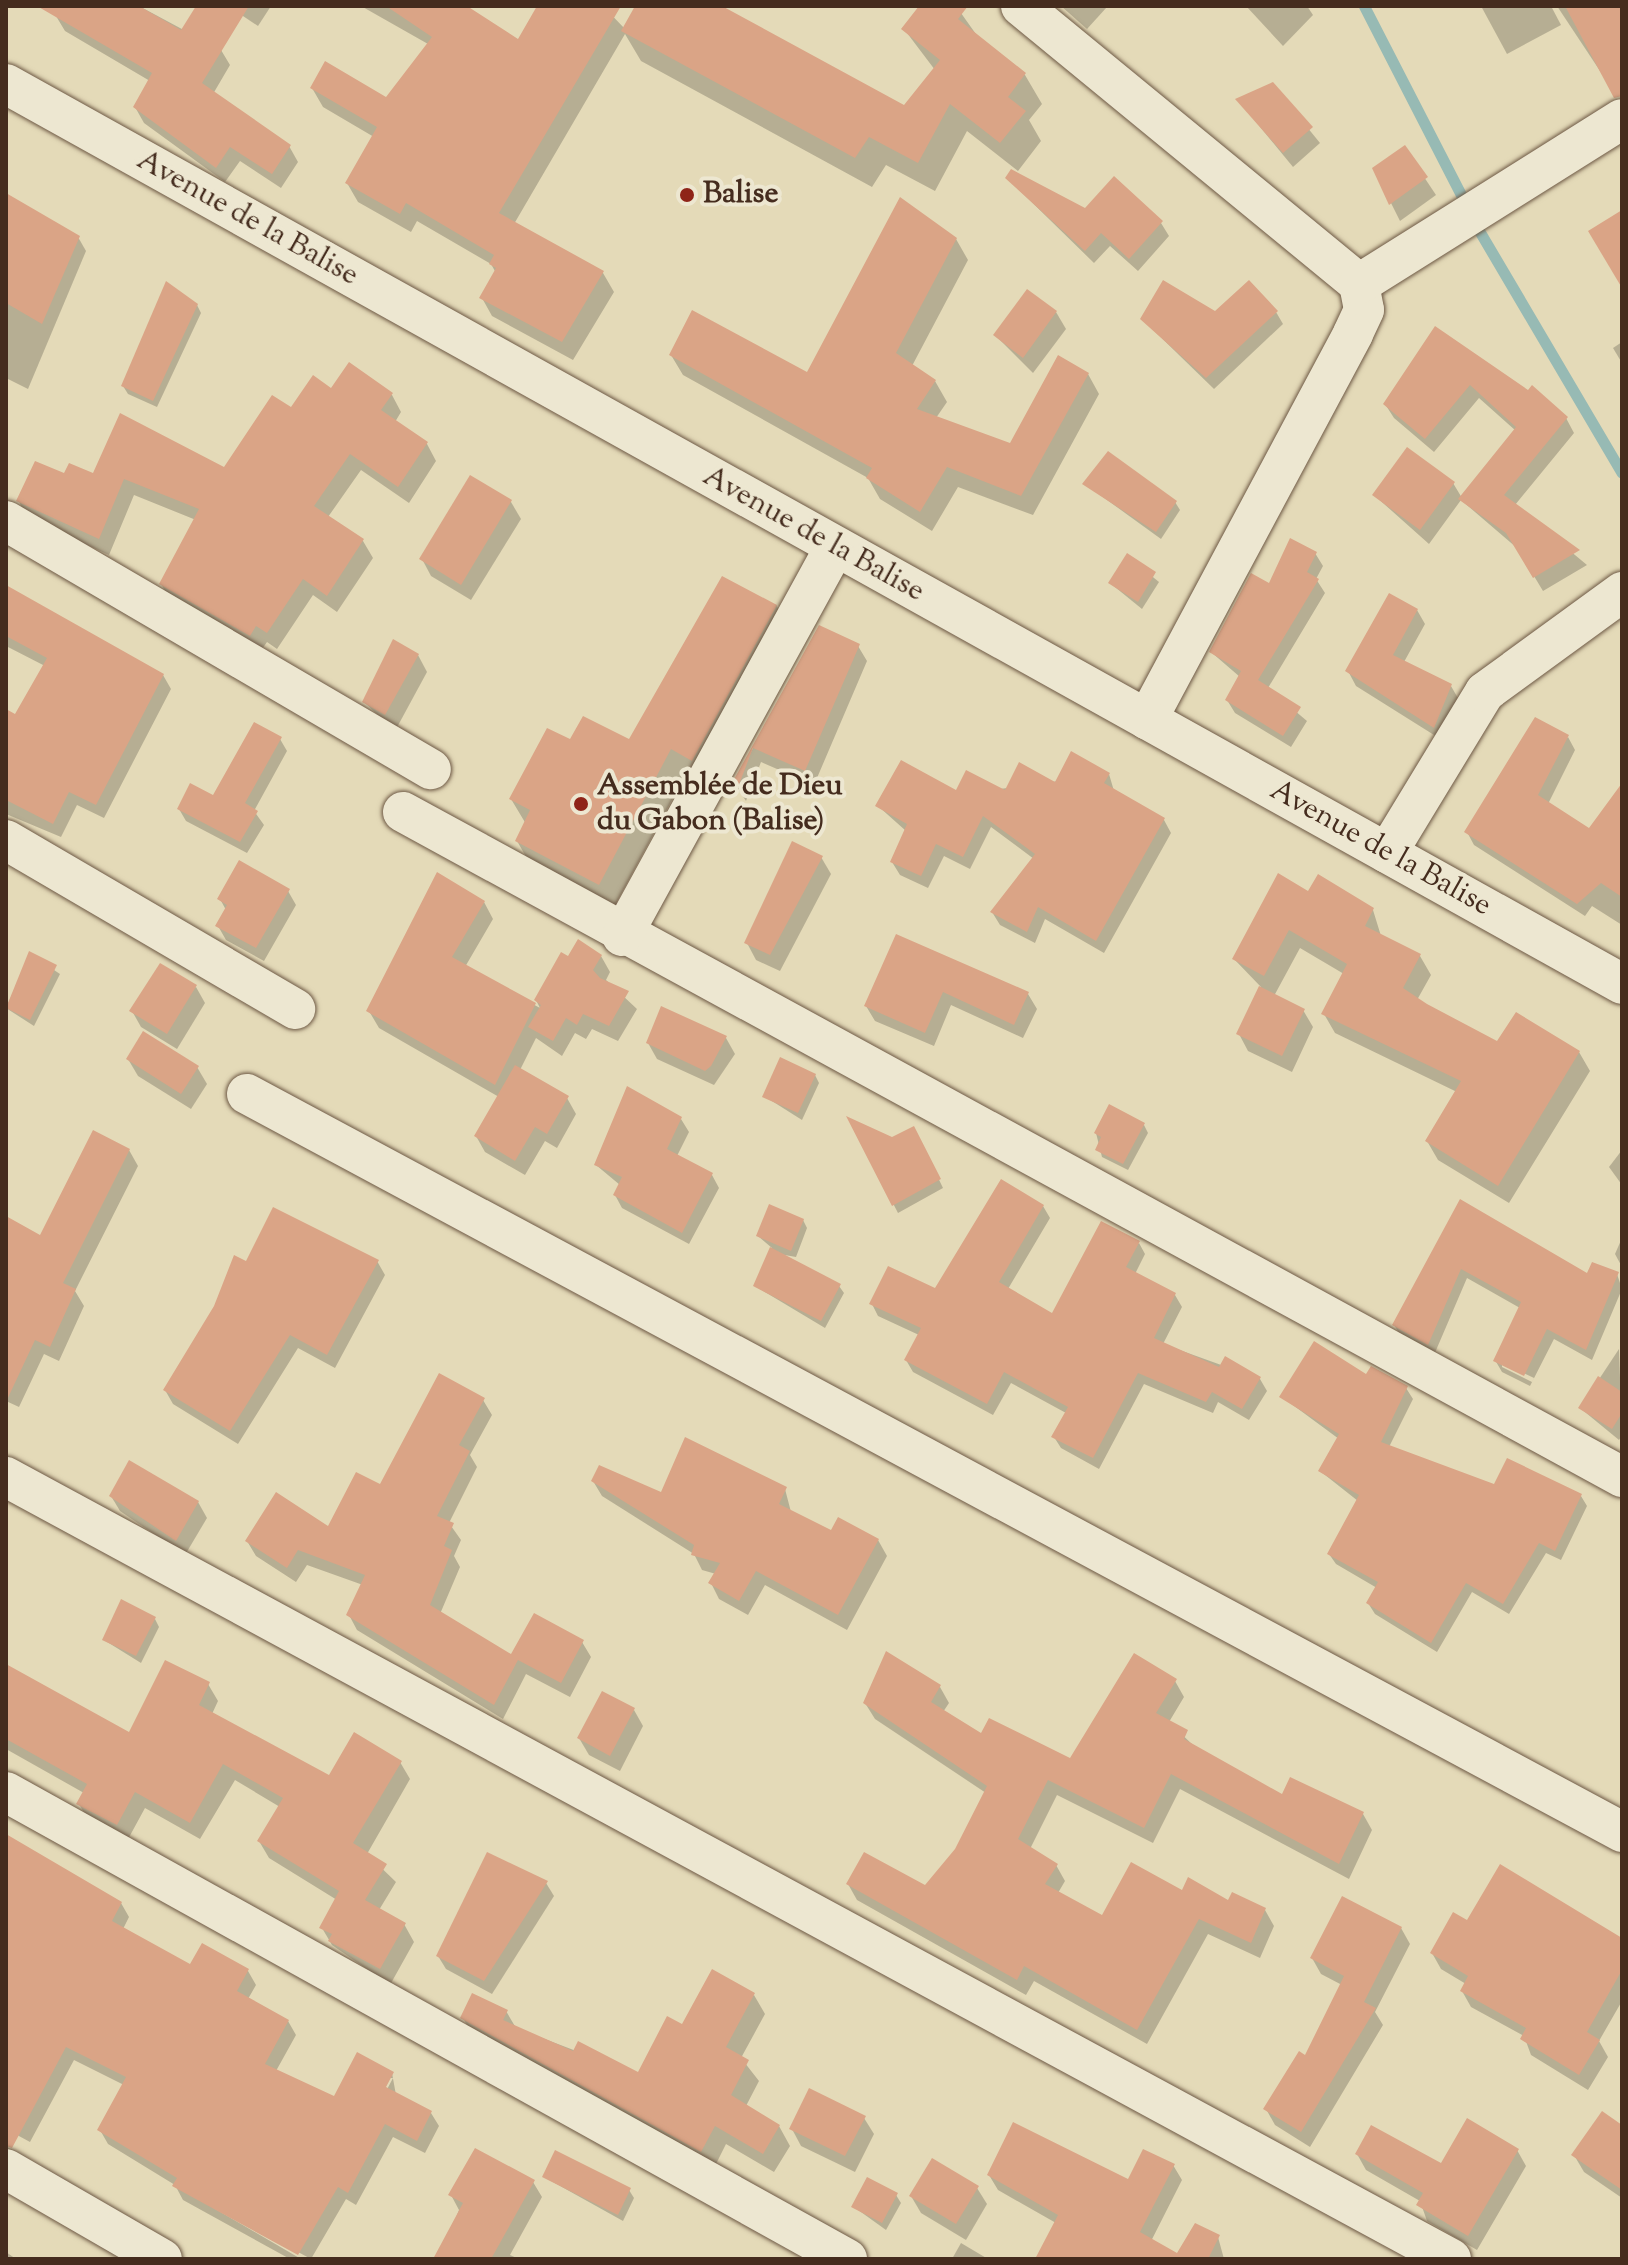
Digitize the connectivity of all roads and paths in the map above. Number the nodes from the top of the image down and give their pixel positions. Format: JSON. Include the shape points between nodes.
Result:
{"nodes":[{"id":1,"x":1021,"y":6,"type":"edge"},
{"id":2,"x":6,"y":84,"type":"edge"},
{"id":3,"x":1622,"y":119,"type":"edge"},
{"id":4,"x":1359,"y":284,"type":"junction"},
{"id":5,"x":6,"y":521,"type":"edge"},
{"id":6,"x":835,"y":547,"type":"junction"},
{"id":7,"x":1622,"y":592,"type":"edge"},
{"id":8,"x":1147,"y":719,"type":"junction"},
{"id":9,"x":431,"y":769,"type":"dead end"},
{"id":10,"x":403,"y":812,"type":"dead end"},
{"id":11,"x":6,"y":840,"type":"edge"},
{"id":12,"x":1387,"y":853,"type":"junction"},
{"id":13,"x":622,"y":936,"type":"junction"},
{"id":14,"x":1622,"y":984,"type":"edge"},
{"id":15,"x":295,"y":1009,"type":"dead end"},
{"id":16,"x":247,"y":1094,"type":"dead end"},
{"id":17,"x":6,"y":1477,"type":"edge"},
{"id":18,"x":1622,"y":1477,"type":"edge"},
{"id":19,"x":6,"y":1792,"type":"edge"},
{"id":20,"x":1622,"y":1832,"type":"edge"},
{"id":21,"x":6,"y":2169,"type":"edge"},
{"id":22,"x":162,"y":2259,"type":"edge"},
{"id":23,"x":847,"y":2259,"type":"edge"},
{"id":24,"x":1451,"y":2259,"type":"edge"}],
"edges":[{"from":1,"to":4,"type":"street"},
{"from":2,"to":6,"type":"street","name":"Avenue de la Balise"},
{"from":3,"to":4,"type":"street"},
{"from":4,"to":8,"type":"street","via":[[1364,310],[1353,334]]},
{"from":5,"to":9,"type":"street"},
{"from":6,"to":8,"type":"street","name":"Avenue de la Balise"},
{"from":6,"to":13,"type":"street"},
{"from":7,"to":12,"type":"street","via":[[1485,692]]},
{"from":8,"to":12,"type":"street","name":"Avenue de la Balise"},
{"from":10,"to":13,"type":"street"},
{"from":11,"to":15,"type":"street"},
{"from":12,"to":14,"type":"street","name":"Avenue de la Balise"},
{"from":13,"to":18,"type":"street"},
{"from":16,"to":20,"type":"street"},
{"from":17,"to":24,"type":"street"},
{"from":19,"to":23,"type":"street"},
{"from":21,"to":22,"type":"street"}]}
